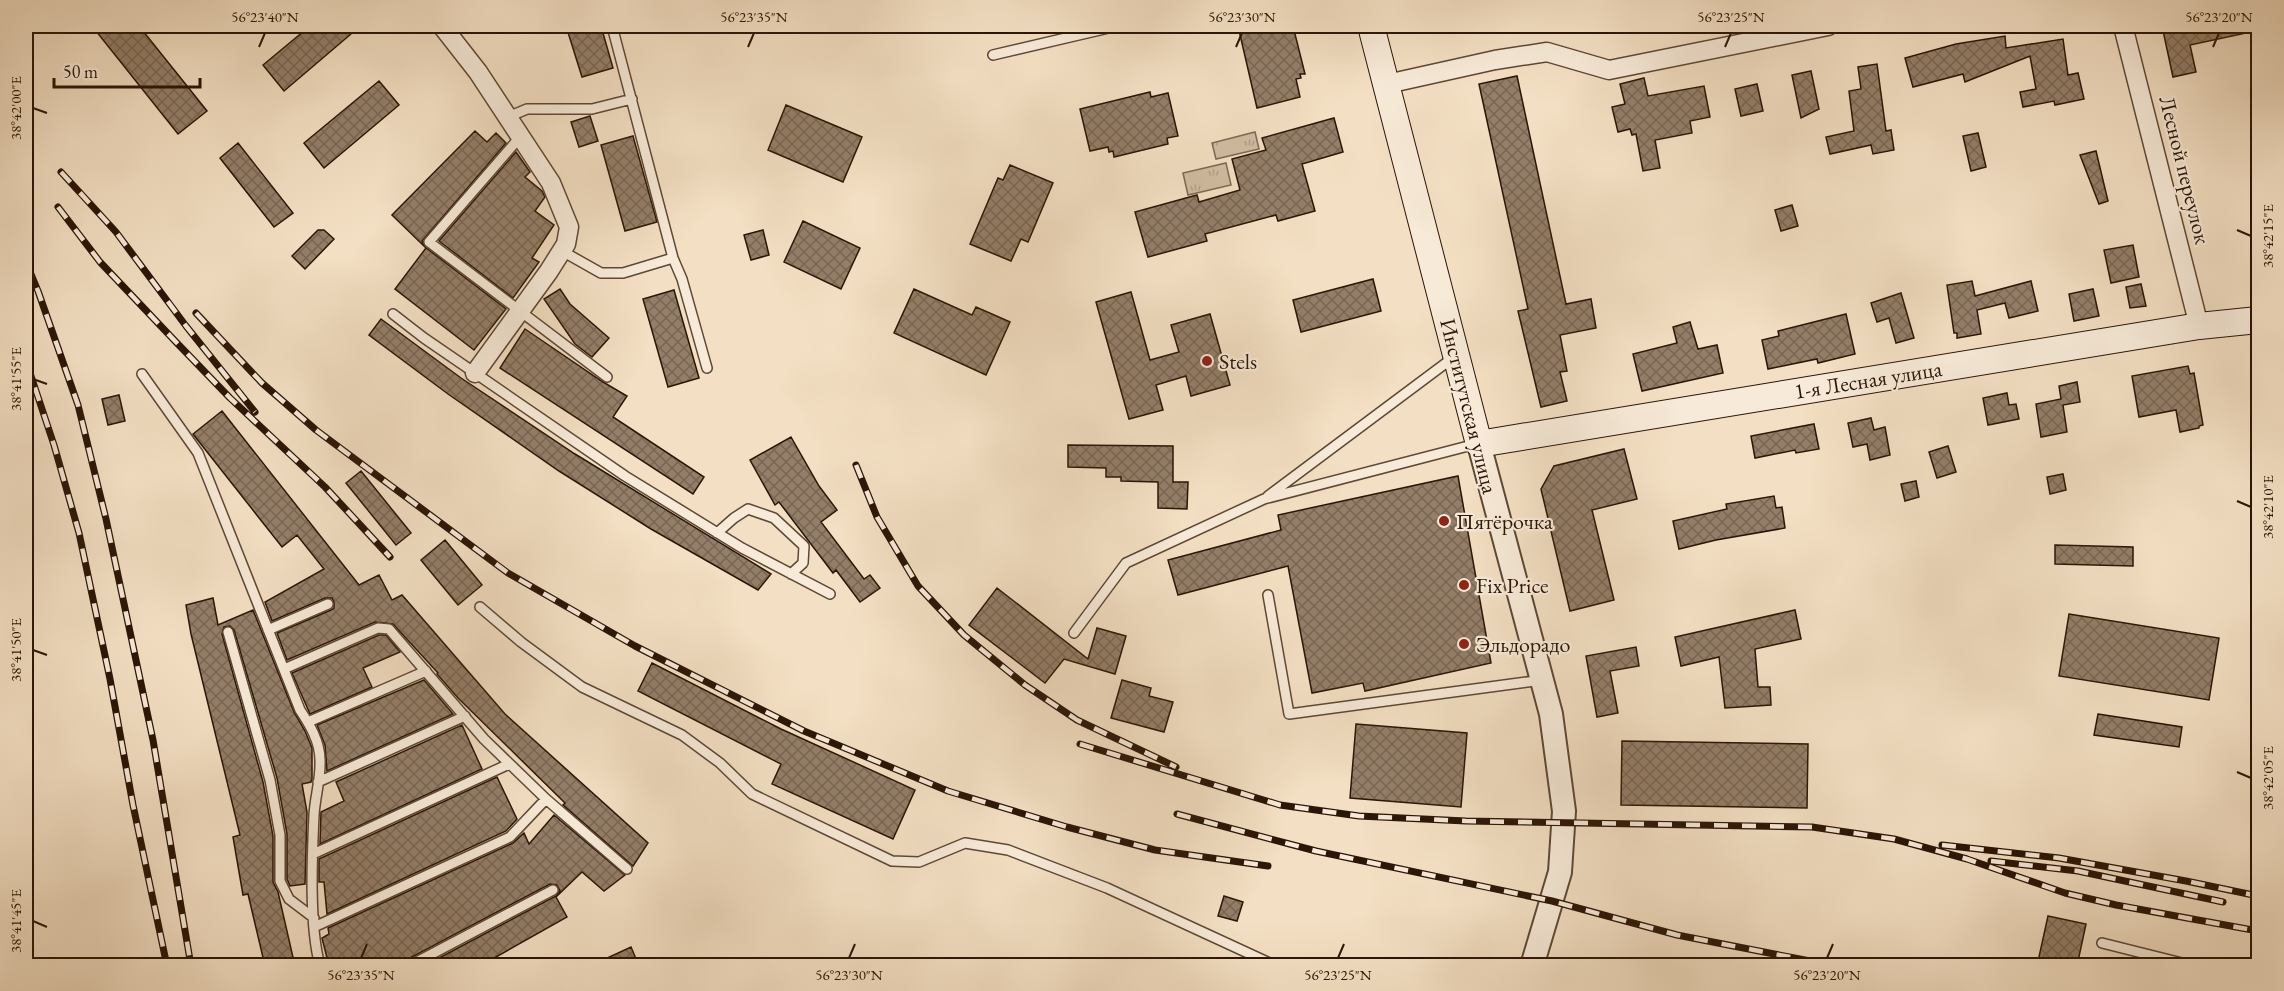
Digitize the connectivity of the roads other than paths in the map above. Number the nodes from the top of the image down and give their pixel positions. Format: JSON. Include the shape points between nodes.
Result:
{"nodes":[{"id":1,"x":442,"y":26,"type":"edge"},
{"id":2,"x":612,"y":26,"type":"edge"},
{"id":3,"x":1116,"y":26,"type":"edge"},
{"id":4,"x":1371,"y":26,"type":"edge"},
{"id":5,"x":1828,"y":26,"type":"edge"},
{"id":6,"x":2123,"y":26,"type":"edge"},
{"id":7,"x":993,"y":55,"type":"dead end"},
{"id":8,"x":1387,"y":84,"type":"junction"},
{"id":9,"x":632,"y":99,"type":"junction"},
{"id":10,"x":508,"y":117,"type":"junction"},
{"id":11,"x":521,"y":136,"type":"junction"},
{"id":12,"x":562,"y":251,"type":"junction"},
{"id":13,"x":673,"y":258,"type":"junction"},
{"id":14,"x":521,"y":310,"type":"junction"},
{"id":15,"x":393,"y":314,"type":"dead end"},
{"id":16,"x":2259,"y":320,"type":"edge"},
{"id":17,"x":2199,"y":326,"type":"junction"},
{"id":18,"x":1456,"y":355,"type":"junction"},
{"id":19,"x":708,"y":368,"type":"dead end"},
{"id":20,"x":475,"y":373,"type":"junction"},
{"id":21,"x":142,"y":374,"type":"dead end"},
{"id":22,"x":607,"y":377,"type":"dead end"},
{"id":23,"x":1479,"y":444,"type":"junction"},
{"id":24,"x":1264,"y":499,"type":"junction"},
{"id":25,"x":717,"y":533,"type":"junction"},
{"id":26,"x":791,"y":574,"type":"junction"},
{"id":27,"x":830,"y":594,"type":"dead end"},
{"id":28,"x":1268,"y":595,"type":"dead end"},
{"id":29,"x":328,"y":604,"type":"dead end"},
{"id":30,"x":480,"y":607,"type":"dead end"},
{"id":31,"x":268,"y":630,"type":"junction"},
{"id":32,"x":228,"y":632,"type":"dead end"},
{"id":33,"x":1074,"y":633,"type":"dead end"},
{"id":34,"x":284,"y":669,"type":"junction"},
{"id":35,"x":426,"y":671,"type":"junction"},
{"id":36,"x":1542,"y":680,"type":"junction"},
{"id":37,"x":465,"y":716,"type":"junction"},
{"id":38,"x":308,"y":722,"type":"junction"},
{"id":39,"x":509,"y":764,"type":"junction"},
{"id":40,"x":318,"y":782,"type":"junction"},
{"id":41,"x":546,"y":799,"type":"junction"},
{"id":42,"x":314,"y":854,"type":"junction"},
{"id":43,"x":627,"y":869,"type":"dead end"},
{"id":44,"x":553,"y":891,"type":"dead end"},
{"id":45,"x":314,"y":922,"type":"junction"},
{"id":46,"x":2102,"y":944,"type":"dead end"},
{"id":47,"x":320,"y":966,"type":"edge"},
{"id":48,"x":409,"y":966,"type":"edge"},
{"id":49,"x":1276,"y":966,"type":"edge"},
{"id":50,"x":1532,"y":966,"type":"edge"},
{"id":51,"x":2194,"y":966,"type":"edge"}],
"edges":[{"from":1,"to":10,"type":"street"},
{"from":2,"to":9,"type":"lane"},
{"from":3,"to":7,"type":"lane"},
{"from":4,"to":8,"type":"main road","name":"Институтская улица"},
{"from":5,"to":8,"type":"street","via":[[1609,70],[1547,52]]},
{"from":6,"to":17,"type":"street","name":"Лесной переулок"},
{"from":8,"to":18,"type":"main road","name":"Институтская улица"},
{"from":9,"to":10,"type":"lane","via":[[592,109],[527,109]]},
{"from":9,"to":13,"type":"lane"},
{"from":10,"to":11,"type":"street"},
{"from":11,"to":12,"type":"street","via":[[551,183],[569,227]]},
{"from":11,"to":14,"type":"lane","via":[[429,242]]},
{"from":12,"to":13,"type":"lane","via":[[601,273],[623,273]]},
{"from":12,"to":14,"type":"street"},
{"from":13,"to":19,"type":"lane"},
{"from":14,"to":20,"type":"street"},
{"from":14,"to":22,"type":"lane"},
{"from":15,"to":20,"type":"lane"},
{"from":16,"to":17,"type":"main road","name":"1-я Лесная улица"},
{"from":17,"to":23,"type":"main road","name":"1-я Лесная улица"},
{"from":18,"to":23,"type":"main road","name":"Институтская улица"},
{"from":18,"to":24,"type":"lane"},
{"from":20,"to":25,"type":"lane","via":[[625,476]]},
{"from":21,"to":31,"type":"lane","via":[[198,453]]},
{"from":23,"to":24,"type":"lane"},
{"from":23,"to":36,"type":"street","name":"Институтская улица"},
{"from":24,"to":33,"type":"lane","via":[[1126,563]]},
{"from":25,"to":26,"type":"lane"},
{"from":25,"to":26,"type":"lane","via":[[748,509],[774,518],[804,546],[803,563]]},
{"from":26,"to":27,"type":"lane"},
{"from":28,"to":36,"type":"lane","via":[[1289,714]]},
{"from":29,"to":31,"type":"lane"},
{"from":30,"to":49,"type":"lane","via":[[582,687],[682,735],[720,763],[752,794],[892,861],[920,862],[965,843],[1008,850],[1107,888]]},
{"from":31,"to":34,"type":"lane"},
{"from":32,"to":45,"type":"lane","via":[[270,780],[280,835],[280,881],[289,899]]},
{"from":34,"to":35,"type":"lane","via":[[378,628],[394,633]]},
{"from":34,"to":38,"type":"lane"},
{"from":35,"to":37,"type":"lane"},
{"from":35,"to":38,"type":"lane"},
{"from":36,"to":50,"type":"street","name":"Институтская улица","via":[[1551,714],[1564,811],[1560,872]]},
{"from":37,"to":39,"type":"lane"},
{"from":37,"to":40,"type":"lane"},
{"from":38,"to":40,"type":"lane","via":[[321,759]]},
{"from":39,"to":41,"type":"lane"},
{"from":39,"to":42,"type":"lane"},
{"from":40,"to":42,"type":"lane"},
{"from":41,"to":43,"type":"lane"},
{"from":41,"to":45,"type":"lane","via":[[510,837]]},
{"from":42,"to":45,"type":"lane"},
{"from":44,"to":48,"type":"lane"},
{"from":45,"to":47,"type":"lane"},
{"from":46,"to":51,"type":"lane"}]}
